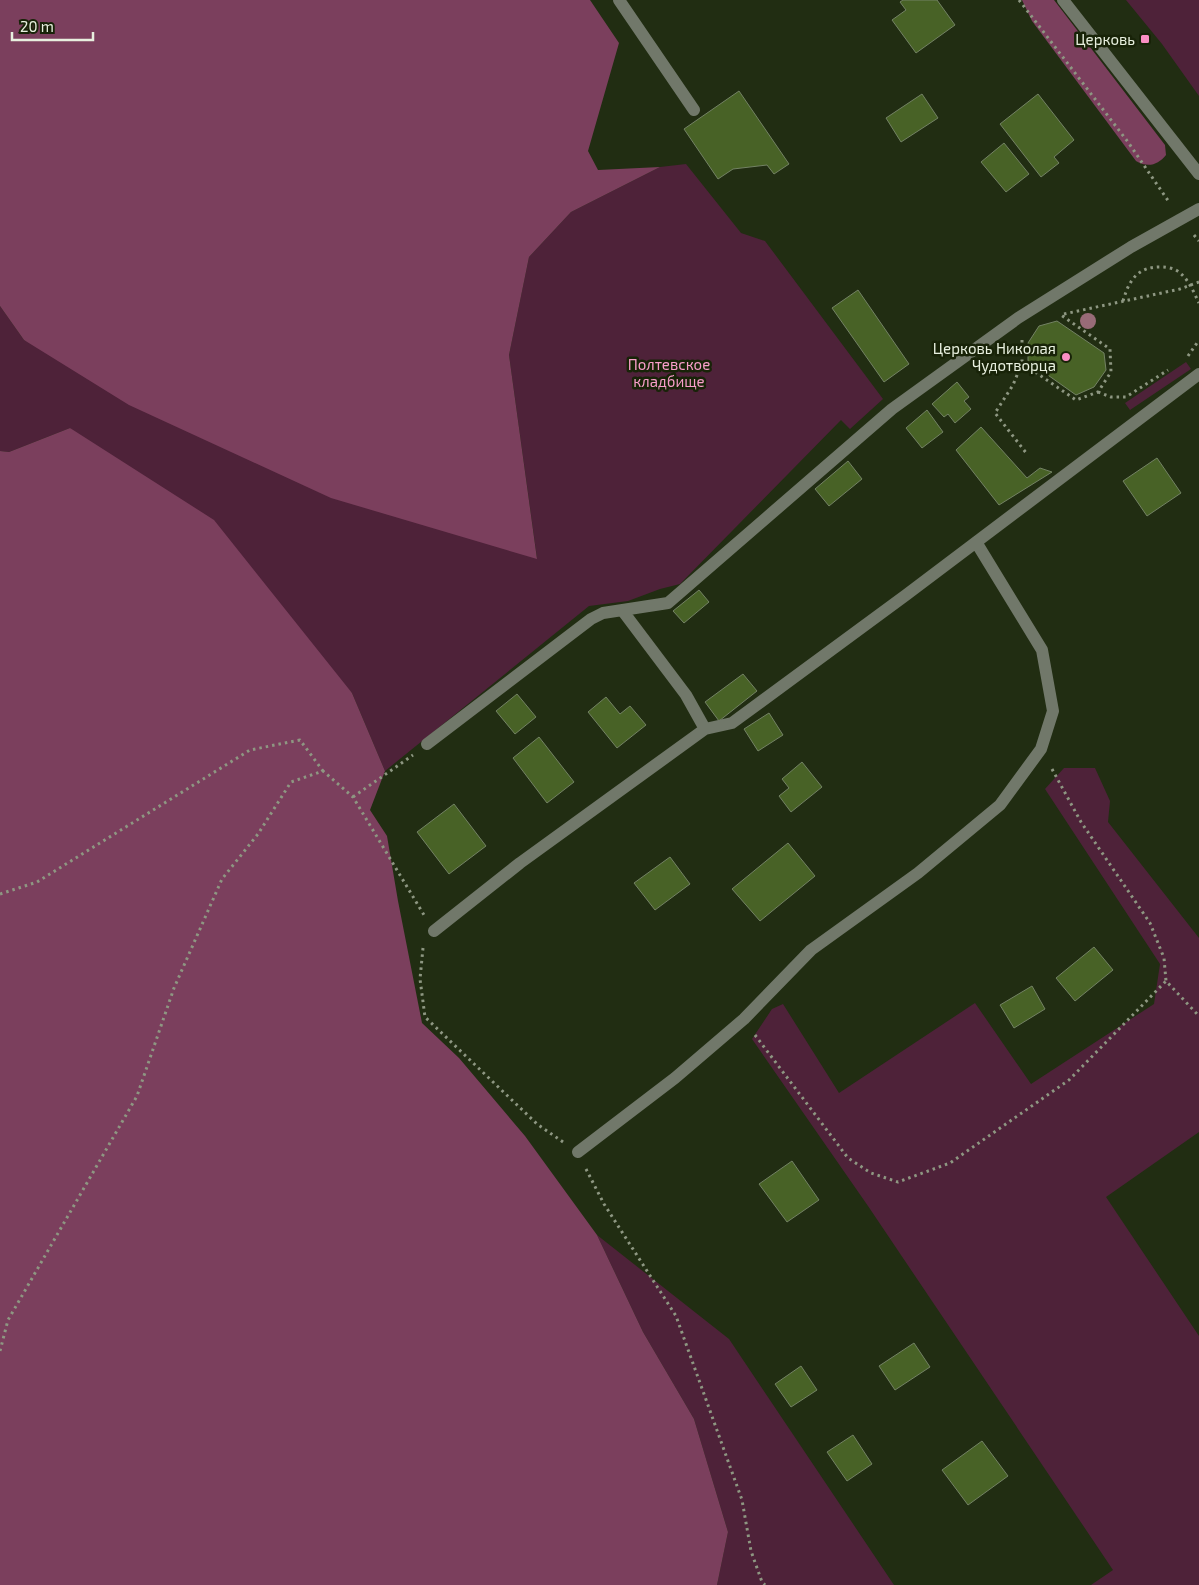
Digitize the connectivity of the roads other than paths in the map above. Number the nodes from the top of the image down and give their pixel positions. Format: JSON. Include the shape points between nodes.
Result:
{"nodes":[{"id":1,"x":619,"y":0,"type":"edge"},
{"id":2,"x":1063,"y":0,"type":"edge"},
{"id":3,"x":694,"y":110,"type":"dead end"},
{"id":4,"x":1199,"y":174,"type":"edge"},
{"id":5,"x":1199,"y":209,"type":"edge"},
{"id":6,"x":1199,"y":374,"type":"edge"},
{"id":7,"x":976,"y":542,"type":"junction"},
{"id":8,"x":622,"y":610,"type":"junction"},
{"id":9,"x":705,"y":729,"type":"junction"},
{"id":10,"x":427,"y":744,"type":"road end"},
{"id":11,"x":434,"y":931,"type":"road end"},
{"id":12,"x":578,"y":1152,"type":"road end"}],
"edges":[{"from":1,"to":3,"type":"street"},
{"from":2,"to":4,"type":"street"},
{"from":5,"to":8,"type":"street","via":[[1131,247],[1018,318],[892,409],[668,603]]},
{"from":6,"to":7,"type":"street"},
{"from":7,"to":9,"type":"street","via":[[732,723]]},
{"from":7,"to":12,"type":"street","via":[[1042,650],[1053,711],[1041,749],[1000,805],[918,873],[811,950],[744,1019],[675,1078]]},
{"from":8,"to":9,"type":"street","via":[[686,695]]},
{"from":8,"to":10,"type":"street","via":[[591,619]]},
{"from":9,"to":11,"type":"street","via":[[520,863]]}]}
